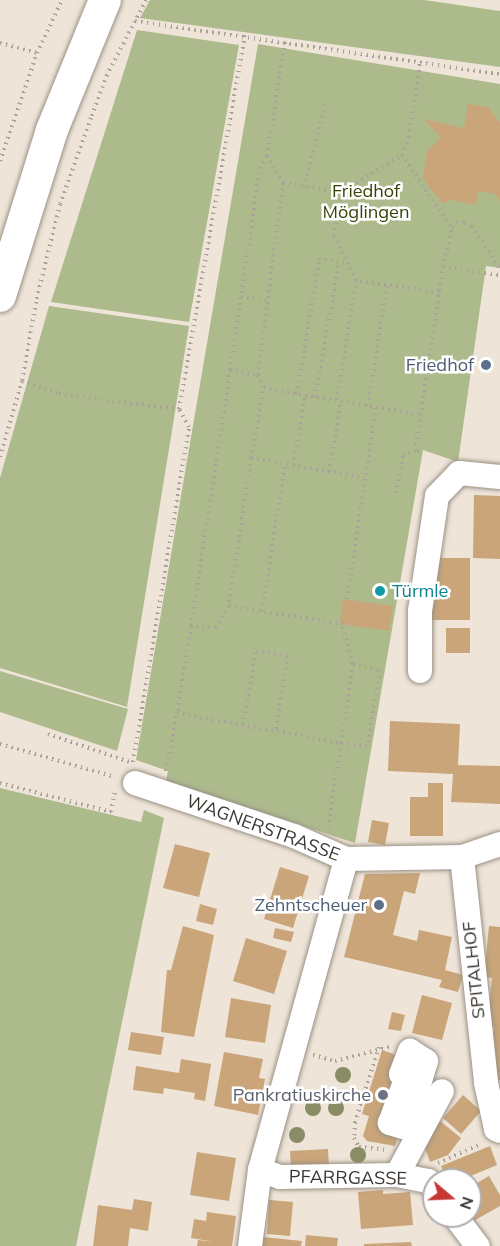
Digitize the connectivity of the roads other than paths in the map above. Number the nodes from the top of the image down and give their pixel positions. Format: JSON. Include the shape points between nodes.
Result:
{"nodes":[{"id":1,"x":105,"y":0,"type":"edge"},
{"id":2,"x":0,"y":296,"type":"edge"},
{"id":3,"x":500,"y":477,"type":"edge"},
{"id":4,"x":420,"y":671,"type":"dead end"},
{"id":5,"x":141,"y":771,"type":"road end"},
{"id":6,"x":500,"y":844,"type":"edge"},
{"id":7,"x":462,"y":857,"type":"junction"},
{"id":8,"x":346,"y":859,"type":"junction"},
{"id":9,"x":493,"y":1084,"type":"edge"},
{"id":10,"x":442,"y":1091,"type":"dead end"},
{"id":11,"x":494,"y":1136,"type":"edge"},
{"id":12,"x":260,"y":1170,"type":"junction"},
{"id":13,"x":397,"y":1175,"type":"junction"},
{"id":14,"x":422,"y":1179,"type":"edge"},
{"id":15,"x":464,"y":1228,"type":"edge"},
{"id":16,"x":250,"y":1246,"type":"edge"},
{"id":17,"x":478,"y":1246,"type":"edge"}],
"edges":[{"from":1,"to":2,"type":"main road","via":[[52,129]]},
{"from":3,"to":4,"type":"street","via":[[459,473],[437,496],[420,611]]},
{"from":5,"to":8,"type":"street","name":"WAGNERSTRASSE"},
{"from":6,"to":7,"type":"street","name":"WAGNERSTRASSE"},
{"from":7,"to":8,"type":"street","name":"WAGNERSTRASSE"},
{"from":7,"to":9,"type":"street","name":"SPITALHOF"},
{"from":8,"to":12,"type":"street"},
{"from":9,"to":11,"type":"street","name":"SPITALHOF"},
{"from":10,"to":13,"type":"street"},
{"from":12,"to":13,"type":"street","name":"PFARRGASSE","via":[[280,1177]]},
{"from":12,"to":16,"type":"street"},
{"from":13,"to":14,"type":"street","name":"PFARRGASSE"},
{"from":15,"to":17,"type":"street"}]}
